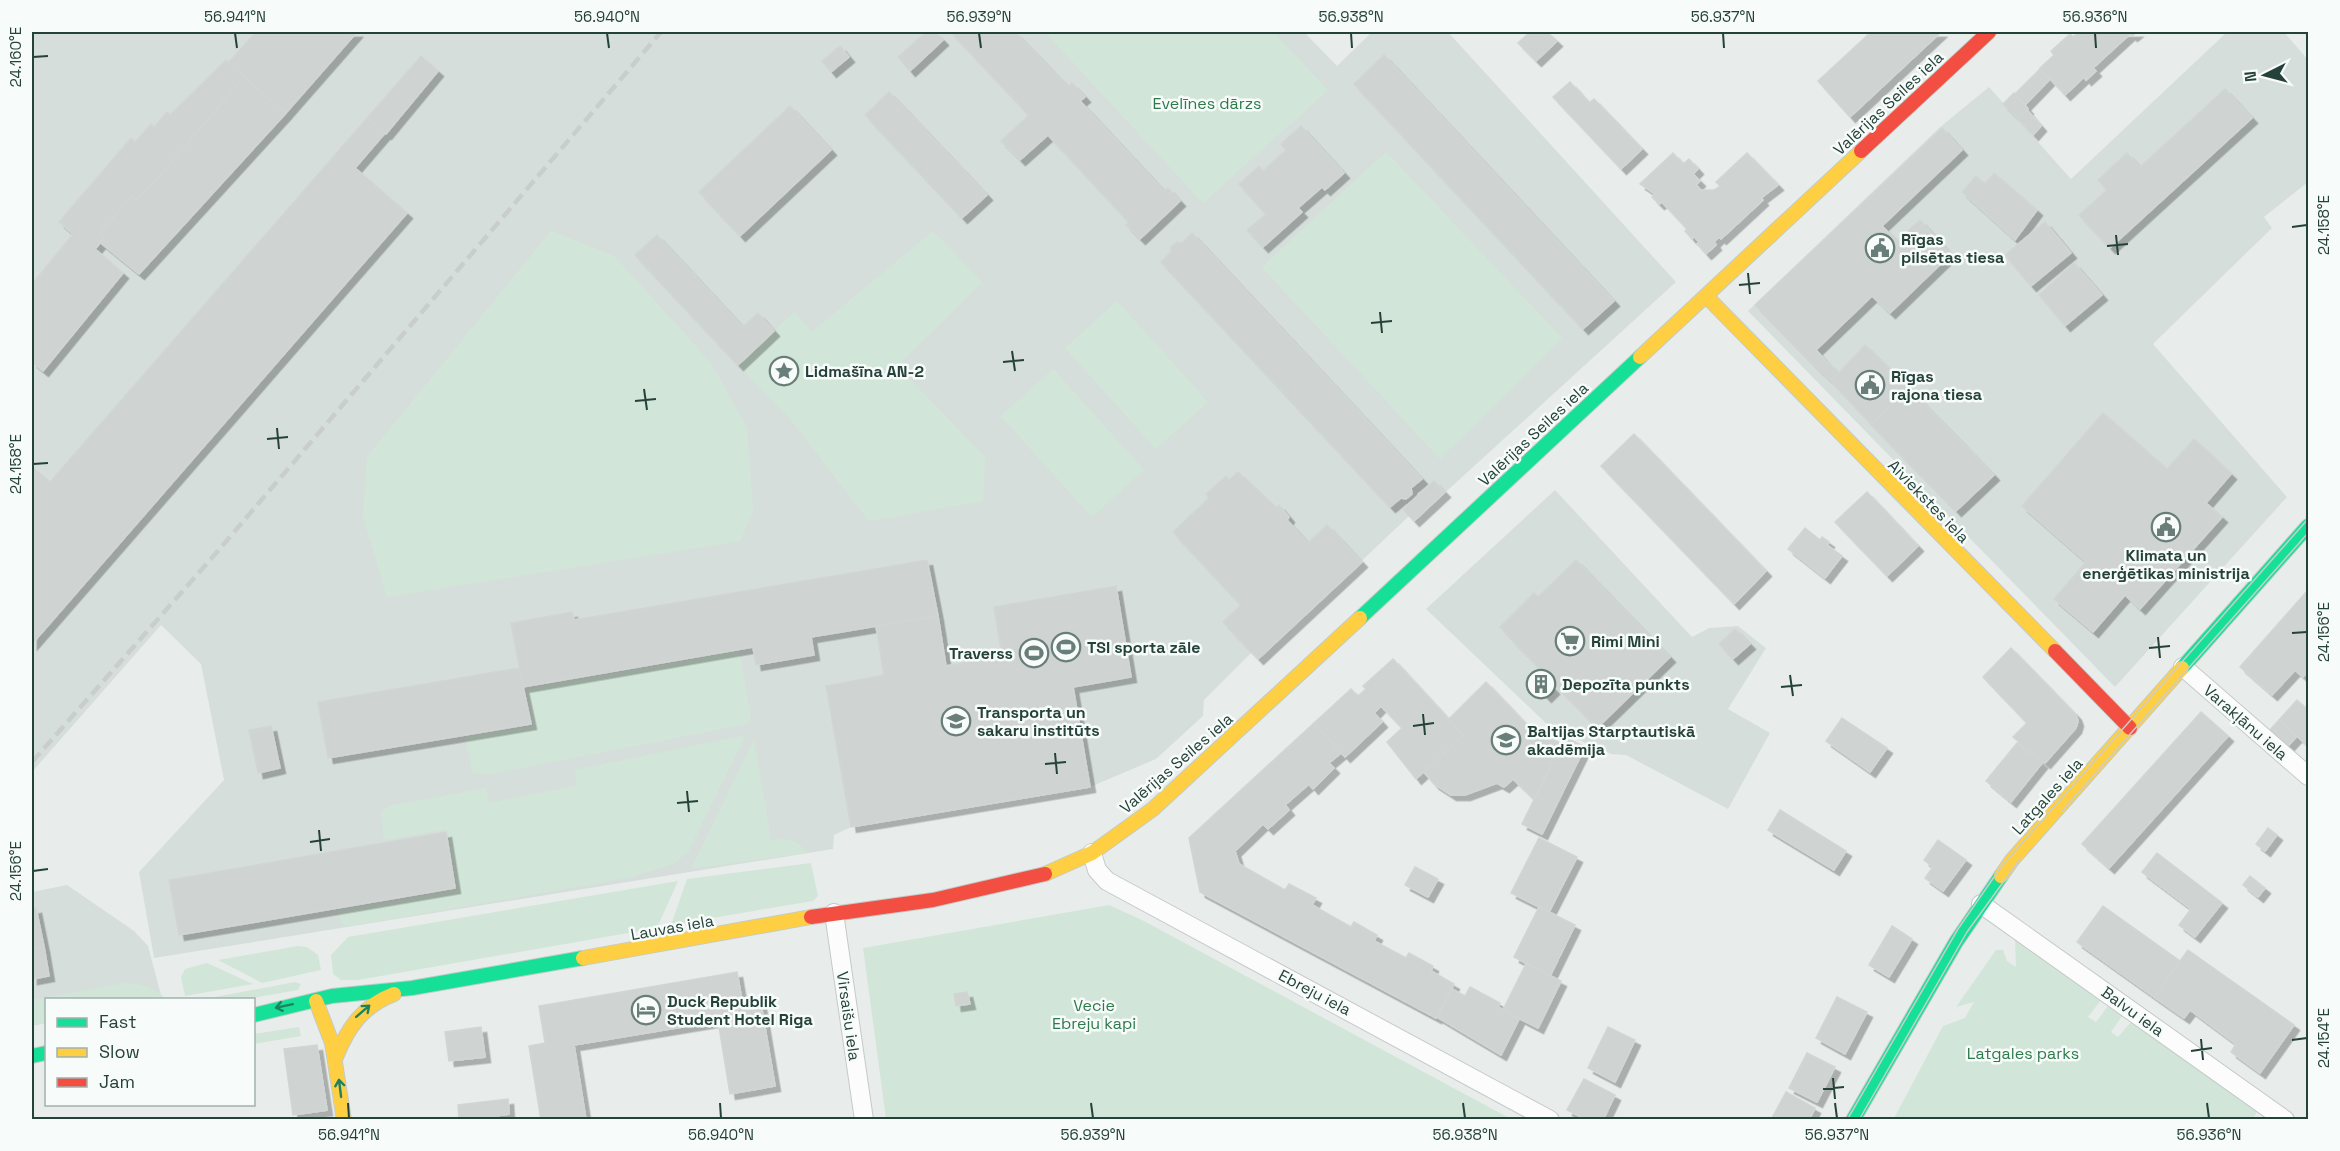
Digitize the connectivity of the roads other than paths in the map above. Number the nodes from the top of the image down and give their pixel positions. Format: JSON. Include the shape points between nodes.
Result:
{"nodes":[{"id":1,"x":1989,"y":32,"type":"edge"},
{"id":2,"x":1706,"y":296,"type":"junction"},
{"id":3,"x":2308,"y":526,"type":"edge"},
{"id":4,"x":2183,"y":667,"type":"junction"},
{"id":5,"x":2130,"y":728,"type":"junction"},
{"id":6,"x":2308,"y":776,"type":"edge"},
{"id":7,"x":1092,"y":853,"type":"junction"},
{"id":8,"x":1981,"y":904,"type":"junction"},
{"id":9,"x":834,"y":913,"type":"junction"},
{"id":10,"x":412,"y":988,"type":"junction"},
{"id":11,"x":316,"y":1001,"type":"junction"},
{"id":12,"x":255,"y":1015,"type":"edge"},
{"id":13,"x":336,"y":1057,"type":"junction"},
{"id":14,"x":344,"y":1119,"type":"edge"},
{"id":15,"x":864,"y":1119,"type":"edge"},
{"id":16,"x":1550,"y":1119,"type":"edge"},
{"id":17,"x":1853,"y":1119,"type":"edge"},
{"id":18,"x":2285,"y":1119,"type":"edge"}],
"edges":[{"from":1,"to":2,"type":"street","name":"Valērijas Seiles iela"},
{"from":2,"to":5,"type":"street","name":"Aiviekstes iela"},
{"from":2,"to":7,"type":"street","name":"Valērijas Seiles iela","via":[[1230,739],[1153,808]]},
{"from":3,"to":4,"type":"street","name":"Latgales iela"},
{"from":4,"to":5,"type":"street","name":"Latgales iela"},
{"from":4,"to":6,"type":"street","name":"Varakļānu iela"},
{"from":5,"to":8,"type":"street","name":"Latgales iela","via":[[2012,860]]},
{"from":7,"to":9,"type":"street","name":"Lauvas iela","via":[[1064,868],[997,887]]},
{"from":7,"to":16,"type":"street","name":"Ebreju iela","via":[[1097,870],[1107,881]]},
{"from":8,"to":17,"type":"street","name":"Latgales iela"},
{"from":8,"to":18,"type":"street","name":"Balvu iela"},
{"from":9,"to":10,"type":"street","name":"Lauvas iela"},
{"from":9,"to":15,"type":"street","name":"Virsaišu iela"},
{"from":10,"to":11,"type":"street","name":"Lauvas iela","via":[[383,988]]},
{"from":13,"to":10,"type":"street","one_way":true,"via":[[355,1018],[376,999]]},
{"from":11,"to":12,"type":"street","name":"Lauvas iela","one_way":true},
{"from":11,"to":13,"type":"street"},
{"from":14,"to":13,"type":"street","one_way":true}]}
